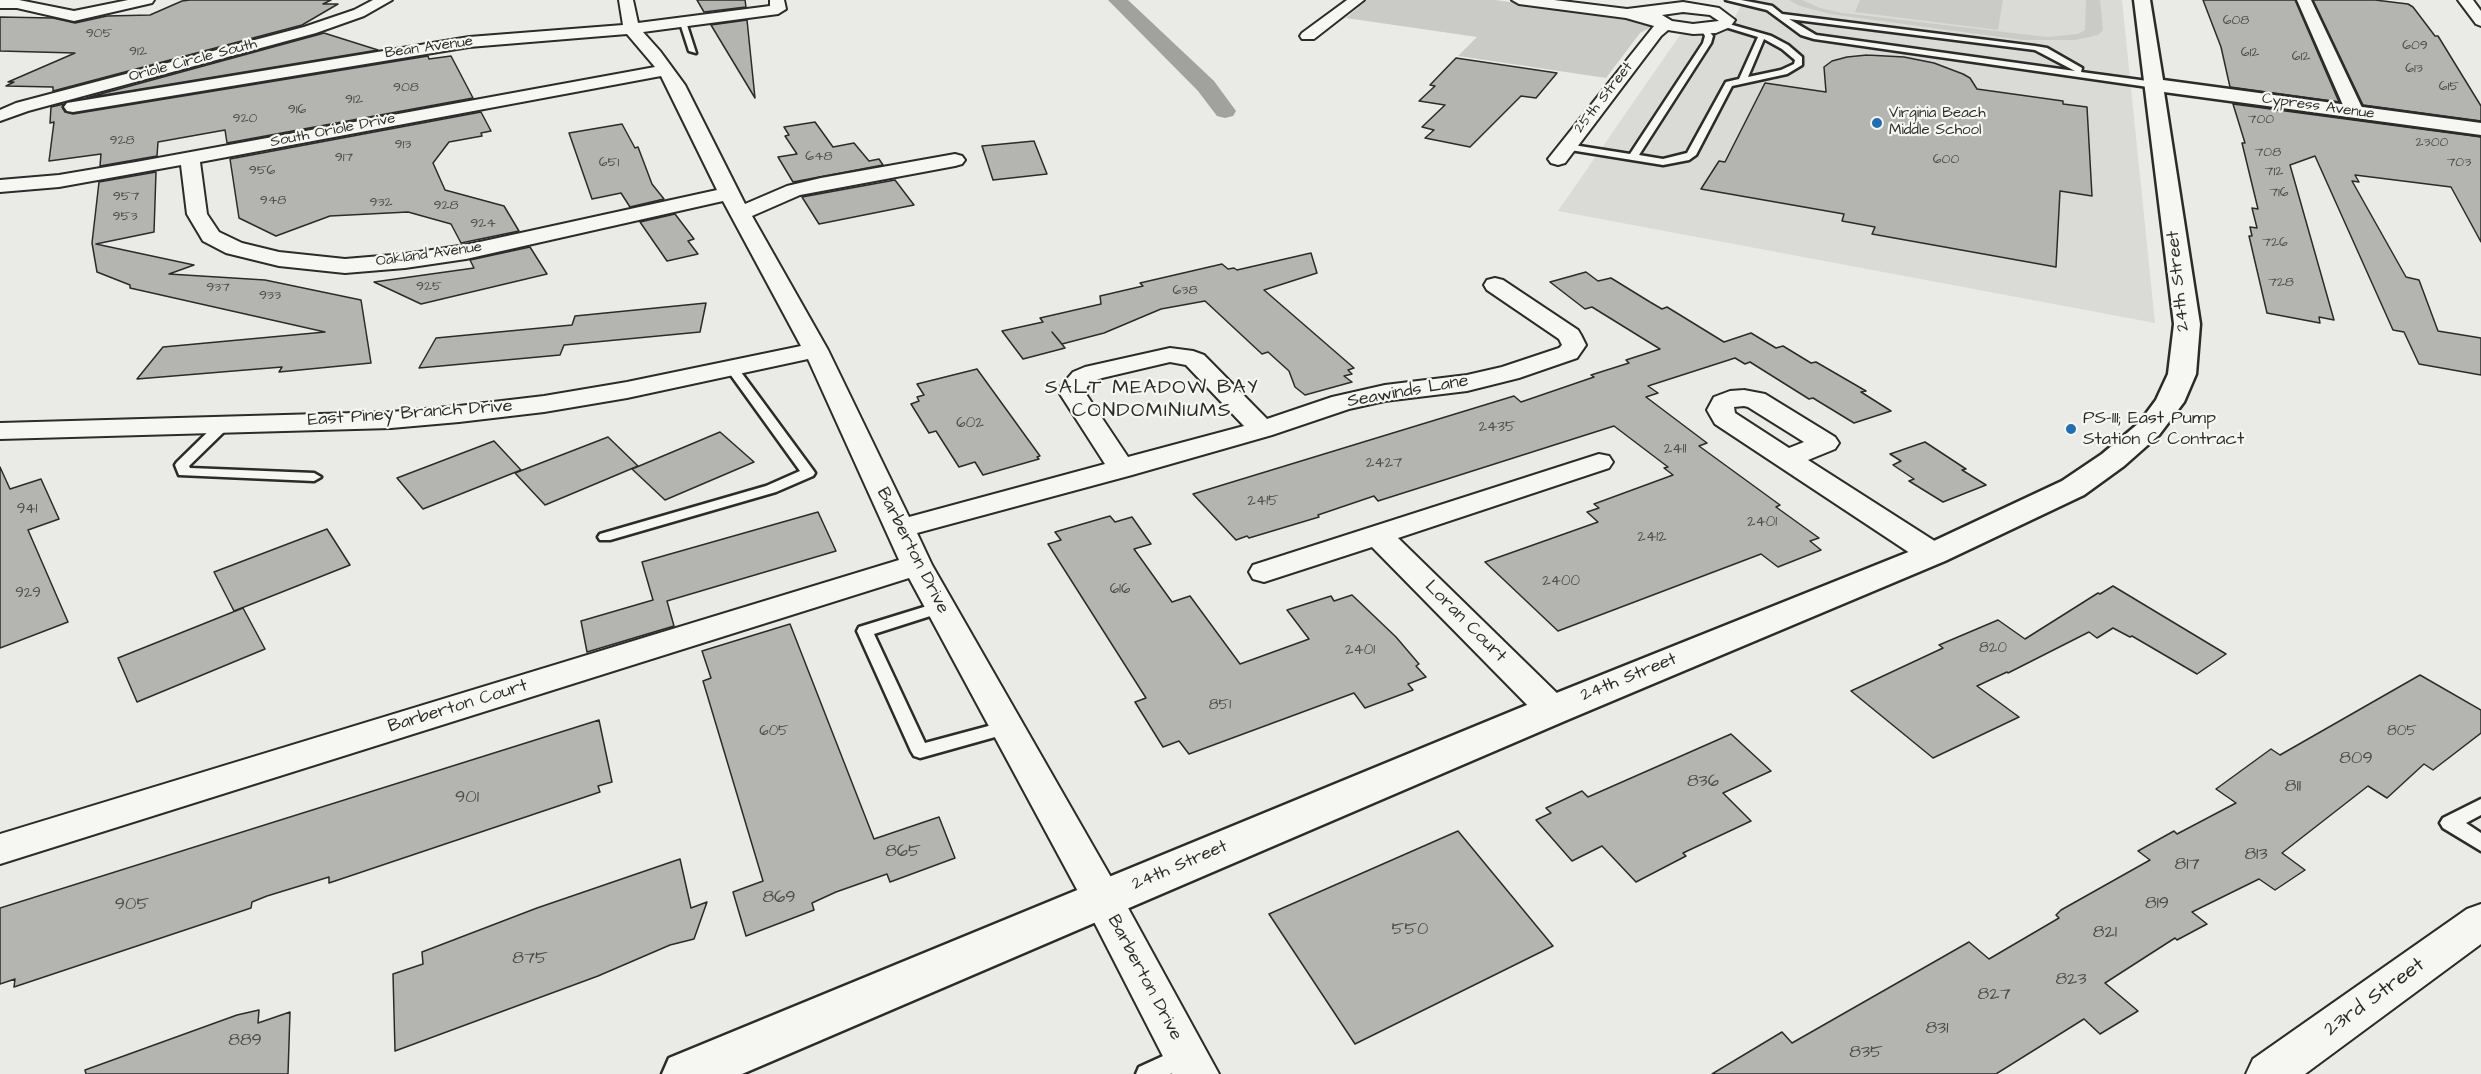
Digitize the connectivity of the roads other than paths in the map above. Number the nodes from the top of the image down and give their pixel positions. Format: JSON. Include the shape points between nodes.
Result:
{"nodes":[{"id":1,"x":147,"y":0,"type":"edge"},
{"id":2,"x":385,"y":0,"type":"edge"},
{"id":3,"x":777,"y":0,"type":"edge"},
{"id":4,"x":1357,"y":0,"type":"edge"},
{"id":5,"x":1519,"y":0,"type":"edge"},
{"id":6,"x":1730,"y":0,"type":"edge"},
{"id":7,"x":2142,"y":0,"type":"edge"},
{"id":8,"x":2304,"y":0,"type":"edge"},
{"id":9,"x":2465,"y":0,"type":"edge"},
{"id":10,"x":0,"y":4,"type":"edge"},
{"id":11,"x":1718,"y":6,"type":"edge"},
{"id":12,"x":1667,"y":13,"type":"edge"},
{"id":13,"x":629,"y":14,"type":"edge"},
{"id":14,"x":1780,"y":16,"type":"junction"},
{"id":15,"x":2481,"y":21,"type":"edge"},
{"id":16,"x":682,"y":22,"type":"junction"},
{"id":17,"x":1725,"y":24,"type":"junction"},
{"id":18,"x":1699,"y":29,"type":"junction"},
{"id":19,"x":1308,"y":36,"type":"dead end"},
{"id":20,"x":1762,"y":36,"type":"junction"},
{"id":21,"x":1651,"y":38,"type":"junction"},
{"id":22,"x":693,"y":51,"type":"dead end"},
{"id":23,"x":666,"y":70,"type":"junction"},
{"id":24,"x":2087,"y":75,"type":"junction"},
{"id":25,"x":1743,"y":80,"type":"junction"},
{"id":26,"x":2155,"y":85,"type":"junction"},
{"id":27,"x":74,"y":107,"type":"dead end"},
{"id":28,"x":2355,"y":112,"type":"junction"},
{"id":29,"x":0,"y":116,"type":"edge"},
{"id":30,"x":2481,"y":129,"type":"edge"},
{"id":31,"x":1562,"y":153,"type":"joint"},
{"id":32,"x":190,"y":158,"type":"junction"},
{"id":33,"x":1632,"y":158,"type":"junction"},
{"id":34,"x":955,"y":160,"type":"dead end"},
{"id":35,"x":0,"y":186,"type":"edge"},
{"id":36,"x":735,"y":203,"type":"junction"},
{"id":37,"x":1495,"y":285,"type":"dead end"},
{"id":38,"x":816,"y":350,"type":"junction"},
{"id":39,"x":731,"y":367,"type":"junction"},
{"id":40,"x":224,"y":424,"type":"junction"},
{"id":41,"x":1262,"y":429,"type":"junction"},
{"id":42,"x":0,"y":431,"type":"edge"},
{"id":43,"x":1787,"y":459,"type":"dead end"},
{"id":44,"x":1599,"y":462,"type":"dead end"},
{"id":45,"x":1122,"y":469,"type":"junction"},
{"id":46,"x":314,"y":477,"type":"dead end"},
{"id":47,"x":899,"y":530,"type":"junction"},
{"id":48,"x":1378,"y":534,"type":"junction"},
{"id":49,"x":605,"y":537,"type":"dead end"},
{"id":50,"x":1933,"y":554,"type":"junction"},
{"id":51,"x":917,"y":565,"type":"junction"},
{"id":52,"x":1264,"y":572,"type":"dead end"},
{"id":53,"x":940,"y":607,"type":"junction"},
{"id":54,"x":1552,"y":710,"type":"junction"},
{"id":55,"x":1007,"y":727,"type":"junction"},
{"id":56,"x":2481,"y":806,"type":"edge"},
{"id":57,"x":2481,"y":843,"type":"edge"},
{"id":58,"x":0,"y":849,"type":"edge"},
{"id":59,"x":1102,"y":898,"type":"junction"},
{"id":60,"x":2481,"y":921,"type":"edge"},
{"id":61,"x":1191,"y":1065,"type":"edge"},
{"id":62,"x":687,"y":1074,"type":"edge"},
{"id":63,"x":1147,"y":1074,"type":"edge"},
{"id":64,"x":2269,"y":1074,"type":"edge"}],
"edges":[{"from":1,"to":10,"type":"street","via":[[83,15]]},
{"from":2,"to":29,"type":"street","name":"Oriole Circle South","via":[[310,30]]},
{"from":3,"to":16,"type":"street","name":"Bean Avenue","via":[[778,9]]},
{"from":4,"to":19,"type":"street"},
{"from":5,"to":12,"type":"street","via":[[1627,14]]},
{"from":6,"to":14,"type":"lane","via":[[1769,8]]},
{"from":7,"to":26,"type":"street","name":"24th Street"},
{"from":8,"to":28,"type":"street"},
{"from":9,"to":15,"type":"street"},
{"from":11,"to":12,"type":"street"},
{"from":11,"to":17,"type":"street","via":[[1727,20]]},
{"from":12,"to":18,"type":"street"},
{"from":12,"to":21,"type":"street","name":"25th Street"},
{"from":13,"to":16,"type":"street","name":"Bean Avenue"},
{"from":13,"to":23,"type":"street","name":"Barberton Drive"},
{"from":13,"to":27,"type":"street","name":"Bean Avenue"},
{"from":14,"to":24,"type":"lane","via":[[1814,37]]},
{"from":14,"to":24,"type":"lane","via":[[2035,48]]},
{"from":16,"to":22,"type":"lane"},
{"from":17,"to":18,"type":"street"},
{"from":17,"to":20,"type":"lane"},
{"from":18,"to":21,"type":"street","via":[[1673,30]]},
{"from":18,"to":33,"type":"lane","via":[[1709,36],[1707,43]]},
{"from":20,"to":25,"type":"lane"},
{"from":20,"to":25,"type":"lane","via":[[1794,54],[1798,65],[1784,72]]},
{"from":21,"to":31,"type":"street","name":"25th Street"},
{"from":23,"to":32,"type":"street","name":"South Oriole Drive"},
{"from":23,"to":36,"type":"street","name":"Barberton Drive"},
{"from":24,"to":26,"type":"lane"},
{"from":25,"to":33,"type":"lane","via":[[1729,84],[1691,155],[1673,162]]},
{"from":26,"to":28,"type":"street","name":"Cypress Avenue"},
{"from":26,"to":50,"type":"street","name":"24th Street","via":[[2187,324],[2182,374],[2170,402],[2149,429],[2073,488]]},
{"from":28,"to":30,"type":"street","name":"Cypress Avenue"},
{"from":31,"to":33,"type":"lane"},
{"from":32,"to":35,"type":"street","name":"South Oriole Drive","via":[[59,181]]},
{"from":32,"to":36,"type":"street","name":"Oakland Avenue","via":[[197,214],[211,236],[234,249],[279,259],[345,266],[466,252]]},
{"from":34,"to":36,"type":"street","name":"Oakland Avenue"},
{"from":36,"to":38,"type":"street","name":"Barberton Drive"},
{"from":37,"to":41,"type":"street","name":"Seawinds Lane","via":[[1569,336],[1574,345],[1568,353],[1467,383],[1341,403]]},
{"from":38,"to":39,"type":"street","name":"East Piney Branch Drive"},
{"from":38,"to":47,"type":"street","name":"Barberton Drive"},
{"from":39,"to":40,"type":"street","name":"East Piney Branch Drive","via":[[627,390],[459,414],[391,420]]},
{"from":39,"to":49,"type":"lane","via":[[808,473],[771,489]]},
{"from":40,"to":42,"type":"street","name":"East Piney Branch Drive"},
{"from":40,"to":46,"type":"lane","via":[[182,465],[184,472]]},
{"from":41,"to":45,"type":"street","name":"Seawinds Lane"},
{"from":41,"to":45,"type":"street","via":[[1195,360],[1184,356],[1170,355],[1094,372],[1074,386],[1073,394]]},
{"from":43,"to":50,"type":"street"},
{"from":44,"to":48,"type":"street"},
{"from":45,"to":47,"type":"street","name":"Seawinds Lane"},
{"from":47,"to":51,"type":"street","name":"Barberton Drive"},
{"from":48,"to":52,"type":"street"},
{"from":48,"to":54,"type":"street","name":"Loran Court"},
{"from":50,"to":54,"type":"street","name":"24th Street"},
{"from":51,"to":53,"type":"street","name":"Barberton Drive"},
{"from":51,"to":58,"type":"street","name":"Barberton Court"},
{"from":53,"to":55,"type":"street","name":"Barberton Drive"},
{"from":53,"to":55,"type":"lane","via":[[865,631],[920,751]]},
{"from":54,"to":59,"type":"street","name":"24th Street"},
{"from":55,"to":59,"type":"street","name":"Barberton Drive"},
{"from":56,"to":57,"type":"lane","via":[[2450,823]]},
{"from":59,"to":61,"type":"street","name":"Barberton Drive"},
{"from":59,"to":62,"type":"street","name":"24th Street"},
{"from":60,"to":64,"type":"street","name":"23rd Street"},
{"from":61,"to":63,"type":"lane"}]}
